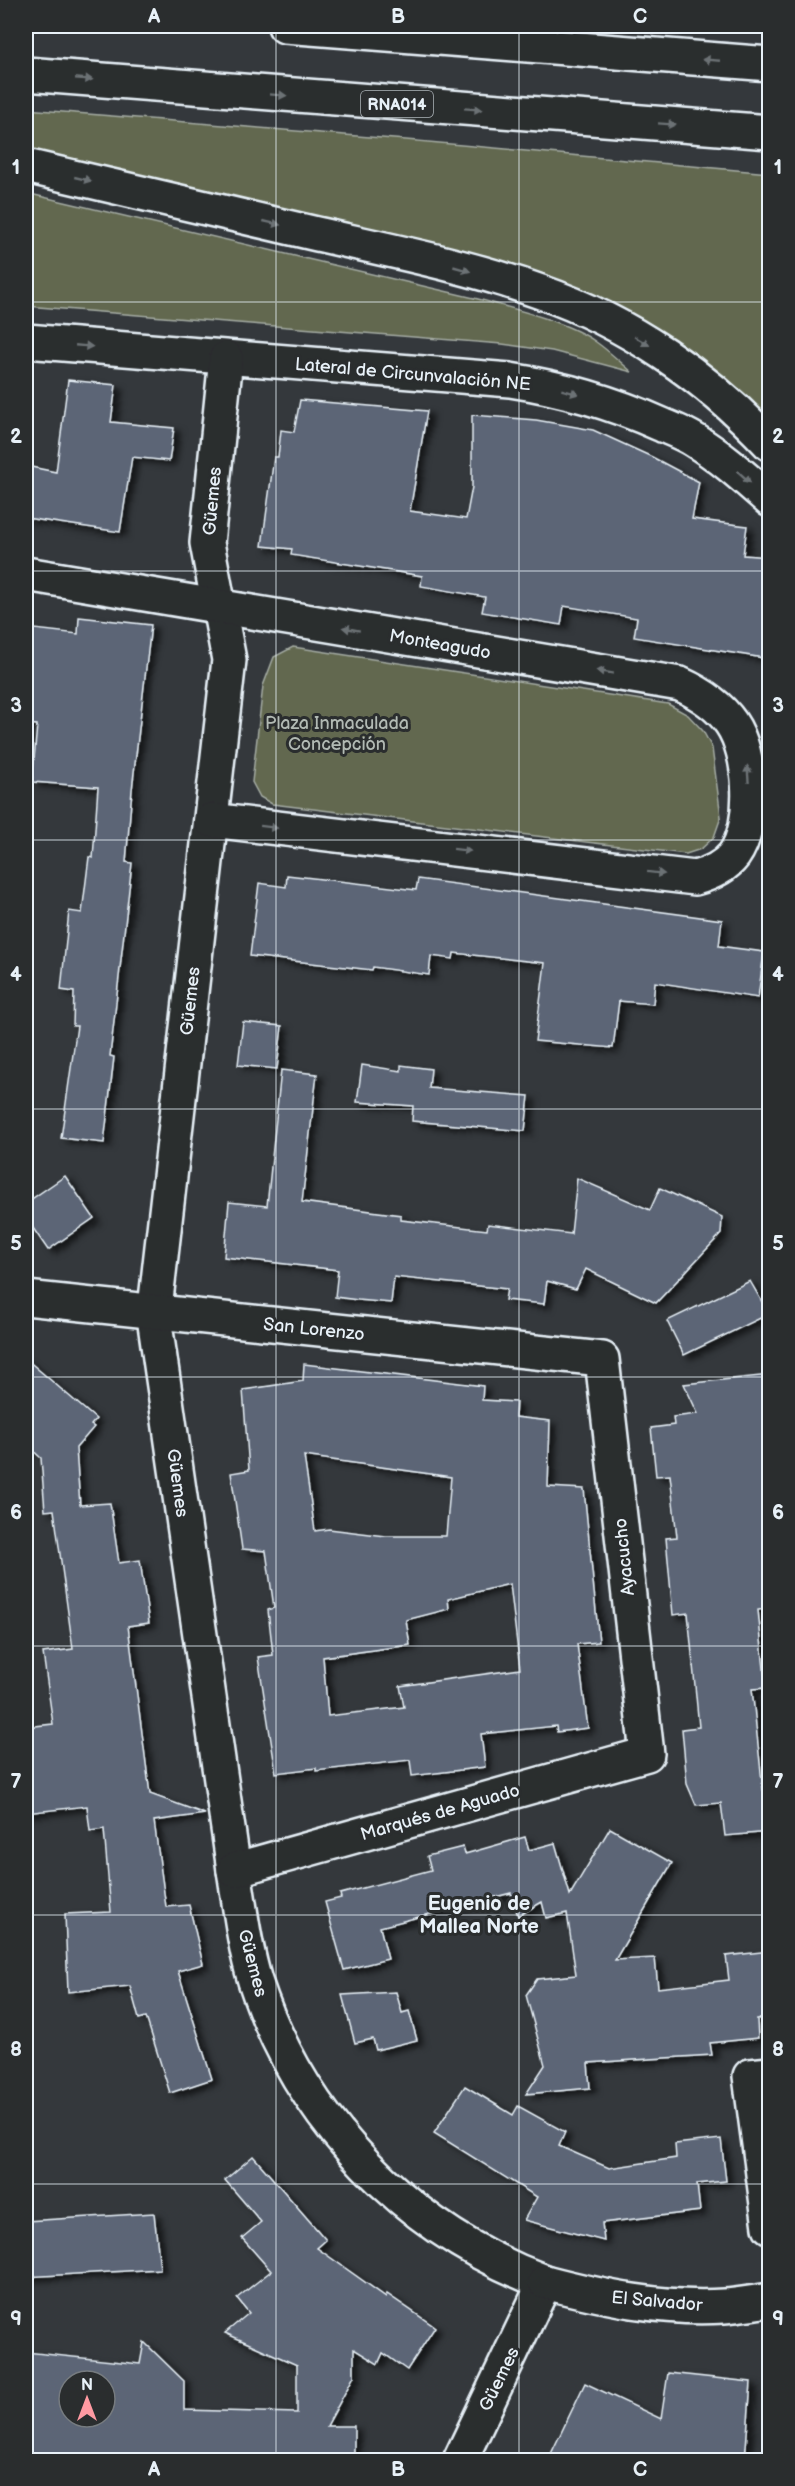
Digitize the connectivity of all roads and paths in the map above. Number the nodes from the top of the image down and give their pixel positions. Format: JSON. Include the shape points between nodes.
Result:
{"nodes":[{"id":1,"x":285,"y":26,"type":"edge"},
{"id":2,"x":770,"y":64,"type":"edge"},
{"id":3,"x":26,"y":74,"type":"edge"},
{"id":4,"x":768,"y":132,"type":"edge"},
{"id":5,"x":26,"y":166,"type":"edge"},
{"id":6,"x":26,"y":341,"type":"edge"},
{"id":7,"x":226,"y":358,"type":"junction"},
{"id":8,"x":770,"y":444,"type":"edge"},
{"id":9,"x":770,"y":500,"type":"edge"},
{"id":10,"x":26,"y":574,"type":"edge"},
{"id":11,"x":219,"y":607,"type":"junction"},
{"id":12,"x":211,"y":820,"type":"junction"},
{"id":13,"x":756,"y":833,"type":"edge"},
{"id":14,"x":26,"y":1298,"type":"edge"},
{"id":15,"x":155,"y":1312,"type":"junction"},
{"id":16,"x":602,"y":1359,"type":"joint"},
{"id":17,"x":647,"y":1754,"type":"joint"},
{"id":18,"x":234,"y":1870,"type":"junction"},
{"id":19,"x":760,"y":2075,"type":"edge"},
{"id":20,"x":770,"y":2227,"type":"edge"},
{"id":21,"x":545,"y":2282,"type":"junction"},
{"id":22,"x":770,"y":2300,"type":"edge"},
{"id":23,"x":460,"y":2460,"type":"edge"}],
"edges":[{"from":2,"to":1,"type":"main road","one_way":true},
{"from":3,"to":4,"type":"main road","number":"RNA014","one_way":true},
{"from":5,"to":8,"type":"main road","one_way":true,"via":[[456,267],[542,292],[611,323],[674,359]]},
{"from":6,"to":7,"type":"main road","name":"Lateral de Circunvalación NE","one_way":true},
{"from":7,"to":9,"type":"main road","name":"Lateral de Circunvalación NE","one_way":true,"via":[[510,380],[591,397],[692,439],[730,464]]},
{"from":7,"to":11,"type":"main road","name":"Güemes","via":[[207,543]]},
{"from":10,"to":11,"type":"main road","name":"Monteagudo"},
{"from":11,"to":12,"type":"main road","name":"Güemes","via":[[229,660]]},
{"from":13,"to":11,"type":"main road","name":"Monteagudo","one_way":true,"via":[[748,768],[731,723],[716,705],[680,684]]},
{"from":12,"to":13,"type":"main road","name":"Monteagudo","one_way":true,"via":[[695,878],[724,865],[740,844]]},
{"from":12,"to":15,"type":"main road","name":"Güemes"},
{"from":14,"to":15,"type":"main road","name":"San Lorenzo"},
{"from":15,"to":16,"type":"main road","name":"San Lorenzo"},
{"from":15,"to":18,"type":"main road","name":"Güemes"},
{"from":16,"to":17,"type":"main road","name":"Ayacucho"},
{"from":17,"to":18,"type":"main road","name":"Marqués de Aguado"},
{"from":18,"to":21,"type":"main road","name":"Güemes","via":[[247,1951],[266,2009],[296,2073],[336,2133],[374,2174],[423,2216],[479,2252]]},
{"from":19,"to":20,"type":"main road"},
{"from":21,"to":22,"type":"main road","name":"El Salvador","via":[[606,2297],[668,2304],[723,2306]]},
{"from":21,"to":23,"type":"main road","name":"Güemes"}]}
